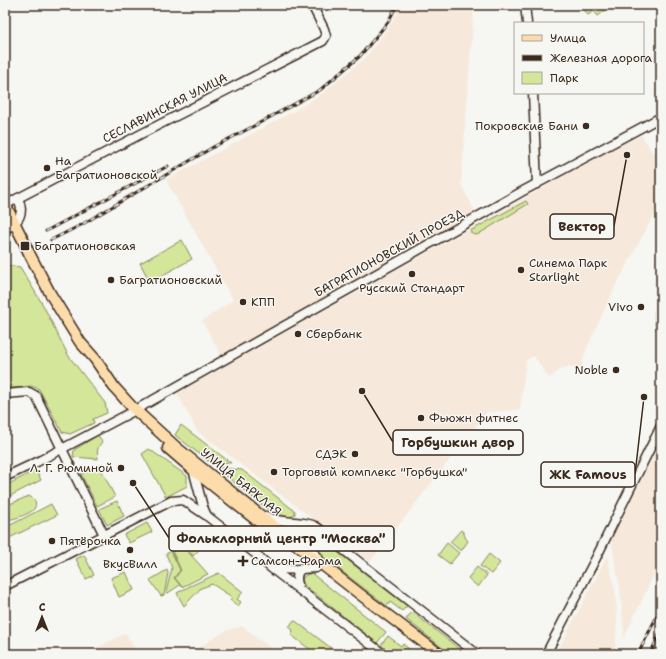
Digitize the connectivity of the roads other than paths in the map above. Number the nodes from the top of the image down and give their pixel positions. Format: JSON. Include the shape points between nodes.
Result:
{"nodes":[{"id":1,"x":312,"y":5,"type":"edge"},
{"id":2,"x":525,"y":5,"type":"edge"},
{"id":3,"x":527,"y":22,"type":"edge"},
{"id":4,"x":533,"y":94,"type":"edge"},
{"id":5,"x":661,"y":117,"type":"edge"},
{"id":6,"x":537,"y":184,"type":"junction"},
{"id":7,"x":18,"y":198,"type":"junction"},
{"id":8,"x":5,"y":205,"type":"edge"},
{"id":9,"x":10,"y":227,"type":"edge"},
{"id":10,"x":5,"y":394,"type":"edge"},
{"id":11,"x":133,"y":411,"type":"junction"},
{"id":12,"x":661,"y":426,"type":"edge"},
{"id":13,"x":61,"y":450,"type":"junction"},
{"id":14,"x":193,"y":470,"type":"junction"},
{"id":15,"x":5,"y":477,"type":"edge"},
{"id":16,"x":256,"y":510,"type":"junction"},
{"id":17,"x":207,"y":516,"type":"junction"},
{"id":18,"x":104,"y":535,"type":"junction"},
{"id":19,"x":331,"y":540,"type":"junction"},
{"id":20,"x":257,"y":555,"type":"junction"},
{"id":21,"x":322,"y":568,"type":"junction"},
{"id":22,"x":301,"y":569,"type":"junction"},
{"id":23,"x":5,"y":586,"type":"edge"},
{"id":24,"x":299,"y":589,"type":"junction"},
{"id":25,"x":383,"y":654,"type":"edge"},
{"id":26,"x":428,"y":654,"type":"edge"},
{"id":27,"x":440,"y":654,"type":"edge"},
{"id":28,"x":477,"y":654,"type":"edge"},
{"id":29,"x":546,"y":654,"type":"edge"}],
"edges":[{"from":1,"to":7,"type":"street","name":"СЕСЛАВИНСКАЯ УЛИЦА","via":[[324,29],[326,36],[323,41]]},
{"from":2,"to":3,"type":"street"},
{"from":4,"to":6,"type":"street"},
{"from":5,"to":6,"type":"street","name":"БАГРАТИОНОВСКИЙ ПРОЕЗД"},
{"from":6,"to":11,"type":"street","name":"БАГРАТИОНОВСКИЙ ПРОЕЗД"},
{"from":7,"to":8,"type":"street","name":"СЕСЛАВИНСКАЯ УЛИЦА"},
{"from":7,"to":9,"type":"street","via":[[21,213]]},
{"from":8,"to":9,"type":"main road","name":"УЛИЦА БАРКЛАЯ"},
{"from":9,"to":11,"type":"main road","name":"УЛИЦА БАРКЛАЯ","bridge":true,"via":[[23,240],[51,295],[104,383],[117,400]]},
{"from":10,"to":13,"type":"street","via":[[29,392],[36,396]]},
{"from":11,"to":13,"type":"street","name":"БАГРАТИОНОВСКИЙ ПРОЕЗД"},
{"from":11,"to":14,"type":"main road","name":"УЛИЦА БАРКЛАЯ"},
{"from":11,"to":16,"type":"main road","name":"УЛИЦА БАРКЛАЯ"},
{"from":12,"to":29,"type":"street"},
{"from":13,"to":15,"type":"street","name":"БАГРАТИОНОВСКИЙ ПРОЕЗД"},
{"from":13,"to":18,"type":"street"},
{"from":14,"to":17,"type":"street","via":[[202,507]]},
{"from":14,"to":21,"type":"main road","name":"УЛИЦА БАРКЛАЯ"},
{"from":16,"to":19,"type":"street","via":[[277,521],[298,522],[316,527]]},
{"from":16,"to":21,"type":"main road","name":"УЛИЦА БАРКЛАЯ"},
{"from":17,"to":18,"type":"street","via":[[182,500],[176,500]]},
{"from":17,"to":20,"type":"street"},
{"from":18,"to":23,"type":"street"},
{"from":19,"to":21,"type":"street","via":[[316,535],[311,537],[309,542]]},
{"from":19,"to":28,"type":"street"},
{"from":20,"to":22,"type":"street","via":[[280,569]]},
{"from":20,"to":24,"type":"street"},
{"from":21,"to":22,"type":"street"},
{"from":21,"to":26,"type":"main road","name":"УЛИЦА БАРКЛАЯ"},
{"from":21,"to":27,"type":"main road","name":"УЛИЦА БАРКЛАЯ"},
{"from":22,"to":24,"type":"street","via":[[297,576]]},
{"from":24,"to":25,"type":"street"}]}
